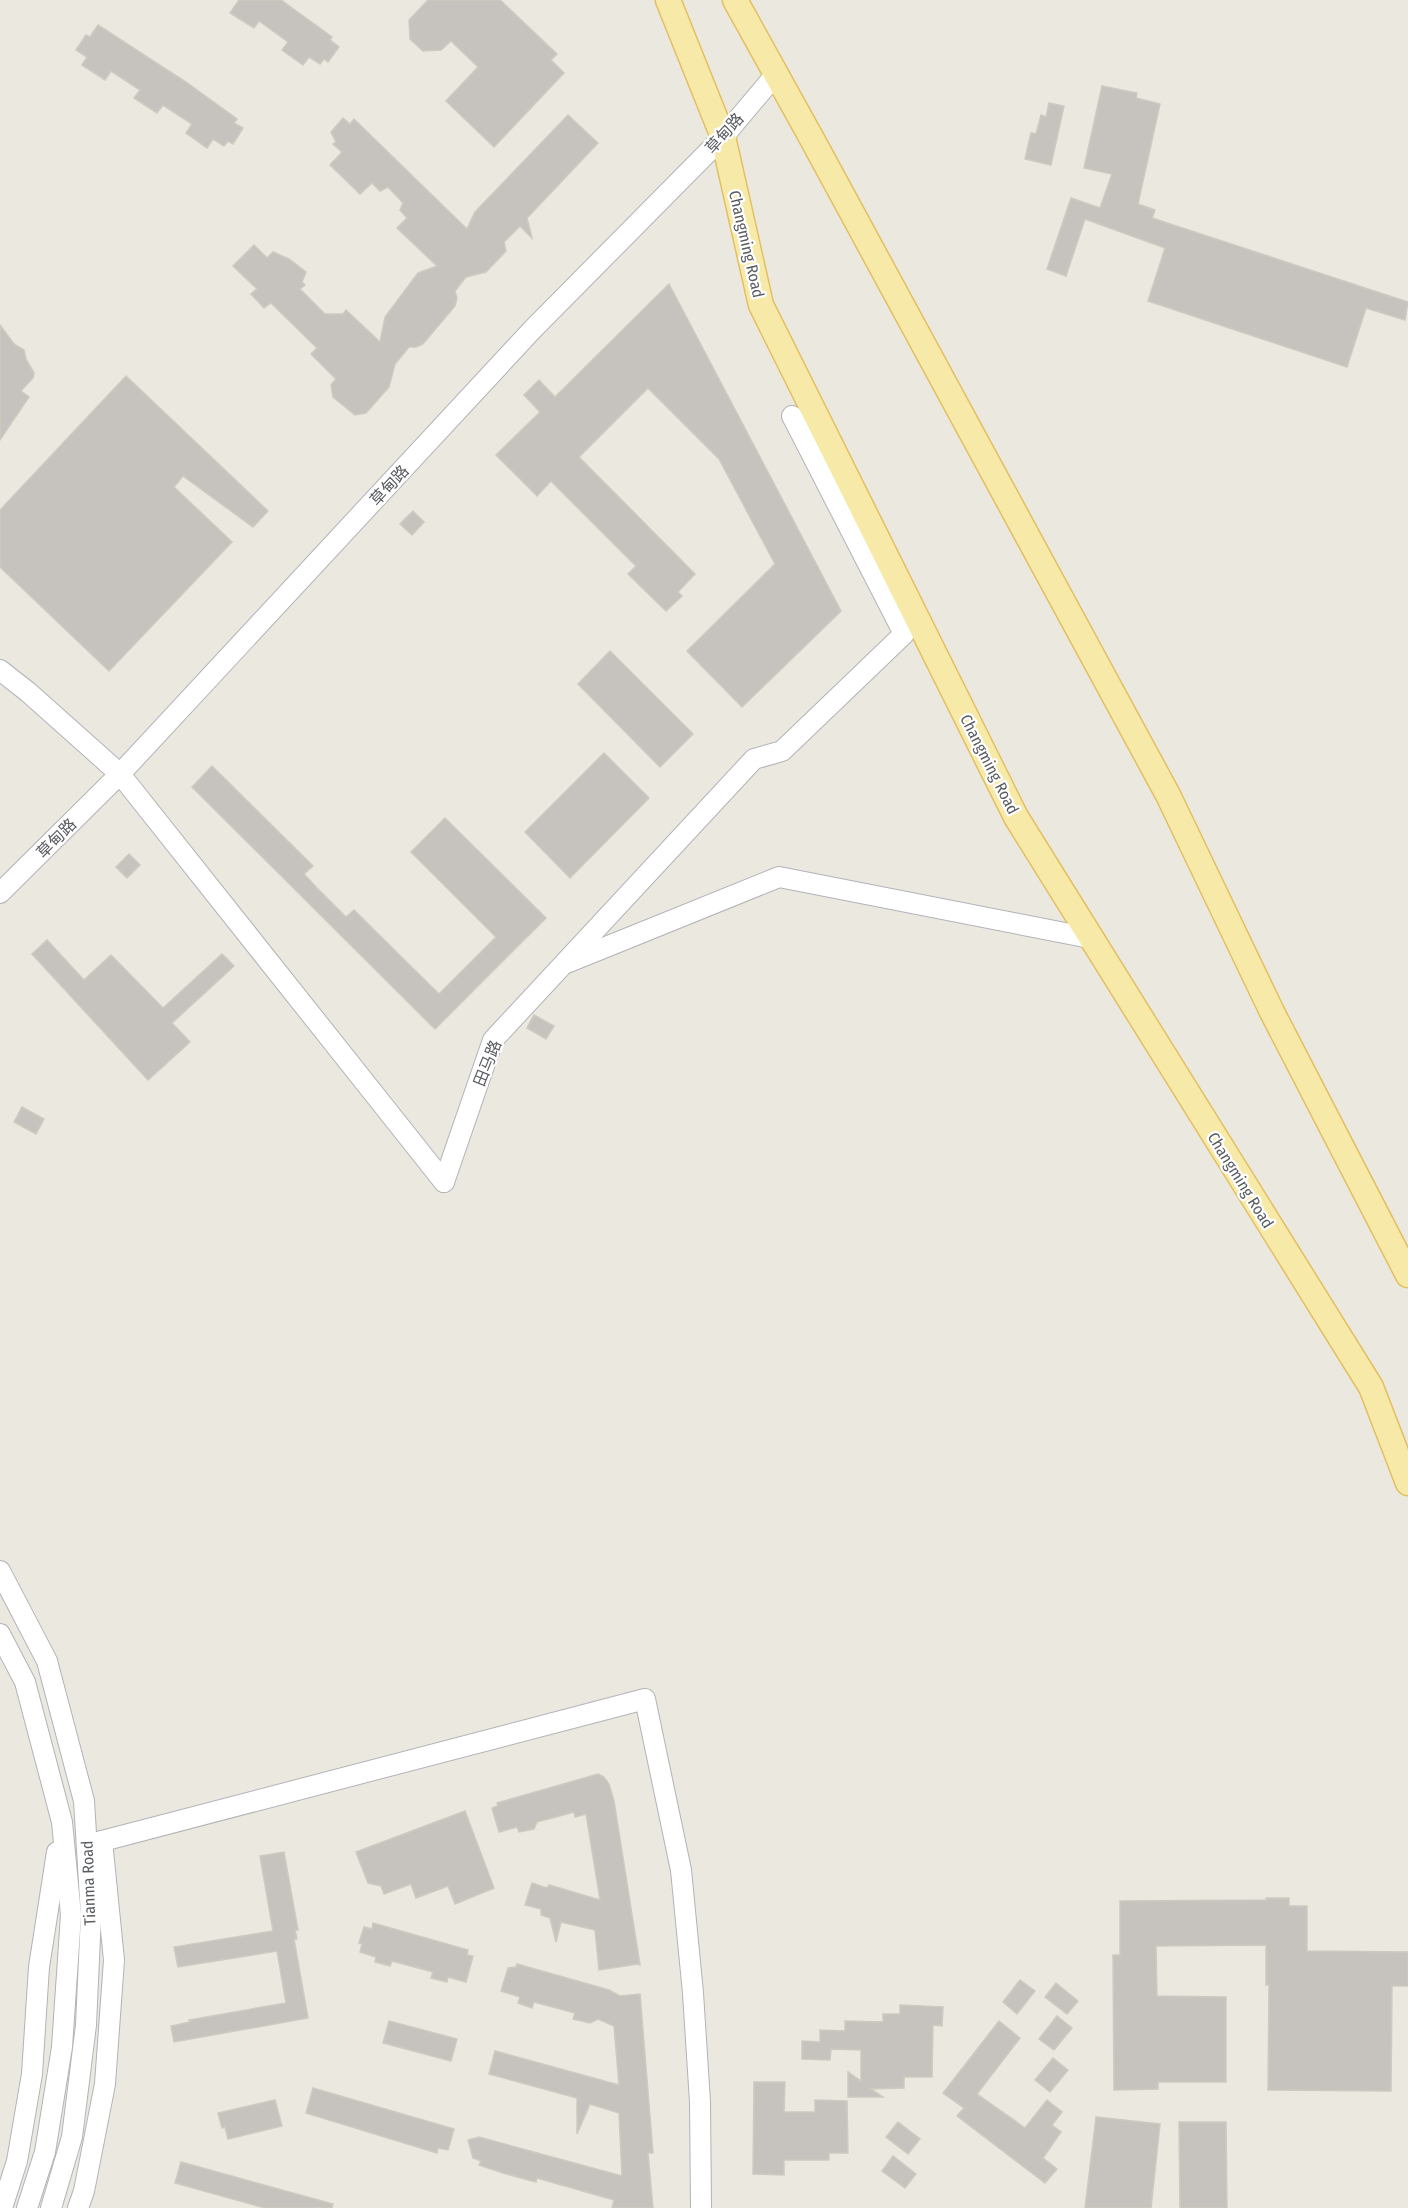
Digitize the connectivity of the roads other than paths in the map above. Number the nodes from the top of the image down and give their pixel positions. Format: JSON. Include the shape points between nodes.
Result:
{"nodes":[{"id":1,"x":668,"y":0,"type":"edge"},
{"id":2,"x":735,"y":0,"type":"edge"},
{"id":3,"x":776,"y":74,"type":"junction"},
{"id":4,"x":723,"y":137,"type":"junction"},
{"id":5,"x":792,"y":416,"type":"dead end"},
{"id":6,"x":0,"y":670,"type":"edge"},
{"id":7,"x":120,"y":774,"type":"junction"},
{"id":8,"x":0,"y":893,"type":"edge"},
{"id":9,"x":1090,"y":938,"type":"junction"},
{"id":10,"x":564,"y":964,"type":"junction"},
{"id":11,"x":1408,"y":1275,"type":"edge"},
{"id":12,"x":1408,"y":1483,"type":"edge"},
{"id":13,"x":0,"y":1571,"type":"edge"},
{"id":14,"x":0,"y":1634,"type":"edge"},
{"id":15,"x":62,"y":1822,"type":"junction"},
{"id":16,"x":94,"y":1843,"type":"junction"},
{"id":17,"x":2,"y":2208,"type":"edge"},
{"id":18,"x":27,"y":2208,"type":"edge"},
{"id":19,"x":51,"y":2208,"type":"edge"},
{"id":20,"x":78,"y":2208,"type":"edge"},
{"id":21,"x":701,"y":2208,"type":"edge"}],
"edges":[{"from":1,"to":4,"type":"main road","name":"Changming Road"},
{"from":2,"to":3,"type":"main road"},
{"from":3,"to":4,"type":"street","name":"草甸路"},
{"from":3,"to":11,"type":"main road","via":[[1168,795],[1272,1012]]},
{"from":4,"to":7,"type":"street","name":"草甸路","via":[[532,330]]},
{"from":4,"to":9,"type":"main road","name":"Changming Road","via":[[761,305],[1016,817]]},
{"from":5,"to":10,"type":"street","name":"田马路","via":[[904,634],[782,751],[754,759]]},
{"from":6,"to":7,"type":"street"},
{"from":7,"to":8,"type":"street","name":"草甸路"},
{"from":7,"to":10,"type":"street","name":"田马路","via":[[444,1182],[493,1040]]},
{"from":9,"to":10,"type":"street","via":[[779,877]]},
{"from":9,"to":12,"type":"main road","name":"Changming Road","via":[[1371,1387]]},
{"from":13,"to":16,"type":"street","name":"Tianma Road","via":[[47,1661]]},
{"from":14,"to":15,"type":"street","name":"Tianma Road","via":[[25,1682]]},
{"from":15,"to":17,"type":"street","via":[[39,1966],[32,2074],[17,2161]]},
{"from":15,"to":18,"type":"street","name":"Tianma Road","via":[[71,1915],[62,2047],[45,2152]]},
{"from":16,"to":19,"type":"street","name":"Tianma Road","via":[[86,2025],[72,2137]]},
{"from":16,"to":20,"type":"street","via":[[114,1960],[105,2084]]},
{"from":16,"to":21,"type":"street","via":[[645,1699],[681,1870],[700,2102]]}]}
